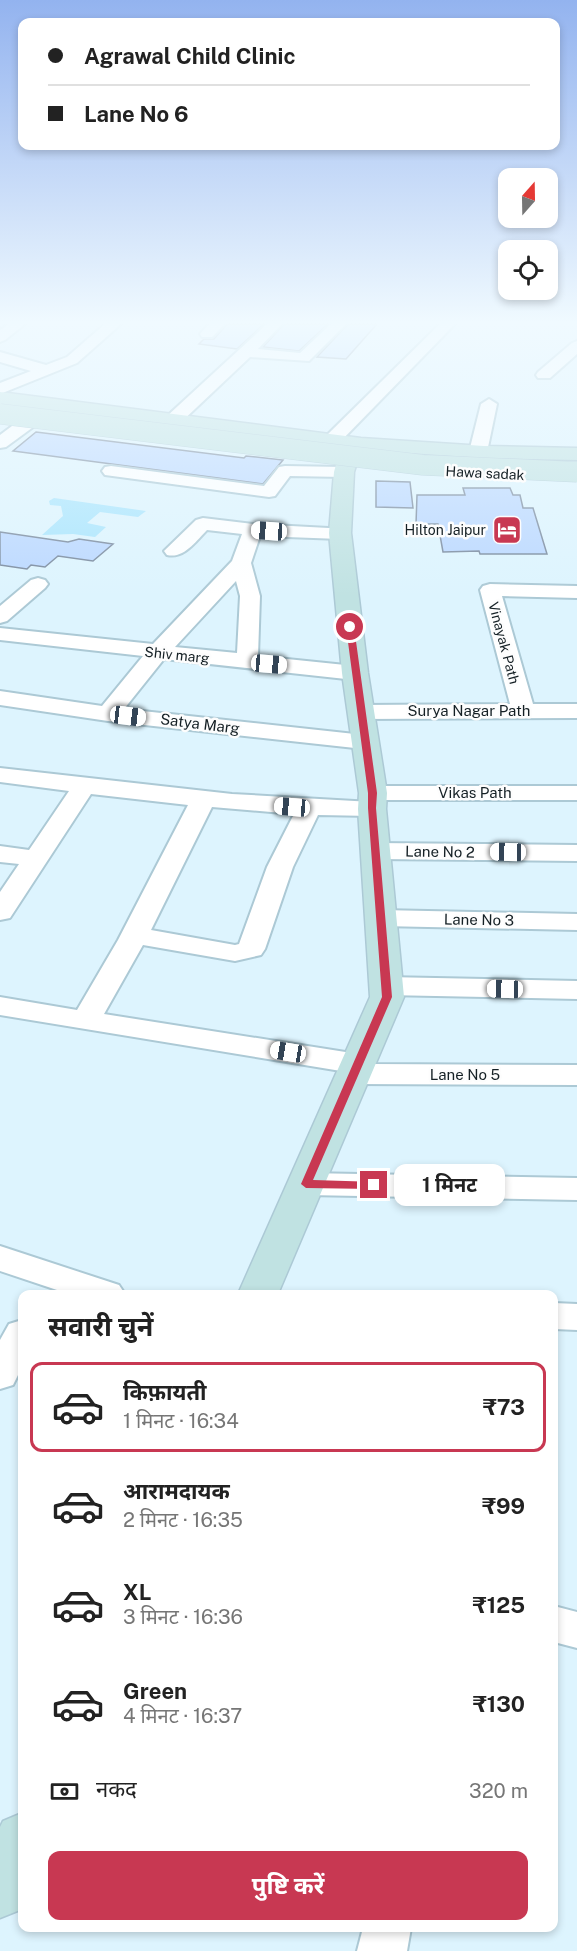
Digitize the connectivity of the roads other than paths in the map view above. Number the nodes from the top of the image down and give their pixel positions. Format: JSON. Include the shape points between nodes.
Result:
{"nodes":[{"id":1,"x":73,"y":415,"type":"edge"},
{"id":2,"x":127,"y":415,"type":"edge"},
{"id":3,"x":178,"y":415,"type":"edge"},
{"id":4,"x":378,"y":415,"type":"edge"},
{"id":5,"x":486,"y":415,"type":"edge"},
{"id":6,"x":0,"y":416,"type":"edge"},
{"id":7,"x":172,"y":421,"type":"junction"},
{"id":8,"x":30,"y":422,"type":"junction"},
{"id":9,"x":0,"y":443,"type":"edge"},
{"id":10,"x":478,"y":452,"type":"junction"},
{"id":11,"x":348,"y":454,"type":"junction"},
{"id":12,"x":577,"y":454,"type":"edge"},
{"id":13,"x":577,"y":459,"type":"edge"},
{"id":14,"x":577,"y":464,"type":"edge"},
{"id":15,"x":111,"y":471,"type":"dead end"},
{"id":16,"x":577,"y":474,"type":"edge"},
{"id":17,"x":253,"y":530,"type":"junction"},
{"id":18,"x":340,"y":533,"type":"junction"},
{"id":19,"x":174,"y":551,"type":"dead end"},
{"id":20,"x":241,"y":563,"type":"junction"},
{"id":21,"x":38,"y":584,"type":"dead end"},
{"id":22,"x":577,"y":592,"type":"edge"},
{"id":23,"x":0,"y":617,"type":"edge"},
{"id":24,"x":0,"y":634,"type":"edge"},
{"id":25,"x":158,"y":652,"type":"junction"},
{"id":26,"x":247,"y":662,"type":"junction"},
{"id":27,"x":354,"y":673,"type":"junction"},
{"id":28,"x":0,"y":698,"type":"edge"},
{"id":29,"x":523,"y":710,"type":"junction"},
{"id":30,"x":577,"y":711,"type":"edge"},
{"id":31,"x":361,"y":712,"type":"junction"},
{"id":32,"x":108,"y":714,"type":"junction"},
{"id":33,"x":364,"y":742,"type":"junction"},
{"id":34,"x":0,"y":775,"type":"edge"},
{"id":35,"x":85,"y":785,"type":"junction"},
{"id":36,"x":577,"y":794,"type":"edge"},
{"id":37,"x":204,"y":798,"type":"junction"},
{"id":38,"x":372,"y":801,"type":"junction"},
{"id":39,"x":309,"y":808,"type":"junction"},
{"id":40,"x":375,"y":851,"type":"junction"},
{"id":41,"x":577,"y":853,"type":"edge"},
{"id":42,"x":0,"y":854,"type":"edge"},
{"id":43,"x":35,"y":858,"type":"junction"},
{"id":44,"x":0,"y":912,"type":"edge"},
{"id":45,"x":381,"y":918,"type":"junction"},
{"id":46,"x":577,"y":922,"type":"edge"},
{"id":47,"x":134,"y":936,"type":"junction"},
{"id":48,"x":386,"y":986,"type":"junction"},
{"id":49,"x":577,"y":990,"type":"edge"},
{"id":50,"x":0,"y":1006,"type":"edge"},
{"id":51,"x":86,"y":1019,"type":"junction"},
{"id":52,"x":356,"y":1069,"type":"junction"},
{"id":53,"x":577,"y":1075,"type":"edge"},
{"id":54,"x":306,"y":1184,"type":"junction"},
{"id":55,"x":577,"y":1189,"type":"edge"},
{"id":56,"x":0,"y":1258,"type":"edge"},
{"id":57,"x":48,"y":1285,"type":"edge"},
{"id":58,"x":81,"y":1290,"type":"edge"},
{"id":59,"x":260,"y":1290,"type":"edge"},
{"id":60,"x":558,"y":1316,"type":"edge"},
{"id":61,"x":577,"y":1317,"type":"edge"},
{"id":62,"x":18,"y":1341,"type":"edge"},
{"id":63,"x":0,"y":1375,"type":"edge"},
{"id":64,"x":558,"y":1625,"type":"edge"},
{"id":65,"x":577,"y":1630,"type":"edge"},
{"id":66,"x":18,"y":1848,"type":"edge"},
{"id":67,"x":0,"y":1891,"type":"edge"},
{"id":68,"x":386,"y":1932,"type":"edge"},
{"id":69,"x":382,"y":1951,"type":"edge"}],
"edges":[{"from":1,"to":13,"type":"main road","via":[[341,447]]},
{"from":2,"to":7,"type":"main road","name":"Hawa sadak"},
{"from":3,"to":7,"type":"street"},
{"from":4,"to":11,"type":"street"},
{"from":5,"to":10,"type":"street"},
{"from":6,"to":8,"type":"main road","name":"Hawa sadak"},
{"from":6,"to":16,"type":"main road","bridge":true,"via":[[423,465]]},
{"from":7,"to":11,"type":"main road","name":"Hawa sadak"},
{"from":8,"to":9,"type":"street"},
{"from":8,"to":11,"type":"main road","name":"Hawa sadak"},
{"from":10,"to":11,"type":"main road","name":"Hawa sadak"},
{"from":10,"to":12,"type":"main road","name":"Hawa sadak"},
{"from":11,"to":14,"type":"main road"},
{"from":11,"to":15,"type":"street","via":[[285,471],[264,499]]},
{"from":11,"to":16,"type":"main road","name":"Hawa sadak","via":[[460,473]]},
{"from":11,"to":18,"type":"main road"},
{"from":17,"to":18,"type":"street"},
{"from":17,"to":19,"type":"street","via":[[203,524]]},
{"from":17,"to":20,"type":"street"},
{"from":18,"to":27,"type":"main road"},
{"from":20,"to":25,"type":"street"},
{"from":20,"to":26,"type":"street","via":[[250,596]]},
{"from":21,"to":23,"type":"street"},
{"from":22,"to":29,"type":"street","name":"Vinayak Path","via":[[487,581]]},
{"from":24,"to":25,"type":"street","name":"Shiv marg"},
{"from":25,"to":26,"type":"street","name":"Shiv marg"},
{"from":25,"to":32,"type":"street"},
{"from":26,"to":27,"type":"street","name":"Shiv marg"},
{"from":27,"to":31,"type":"main road"},
{"from":28,"to":32,"type":"street","name":"Satya Marg"},
{"from":29,"to":30,"type":"street","name":"Surya Nagar Path"},
{"from":29,"to":31,"type":"street","name":"Surya Nagar Path"},
{"from":31,"to":33,"type":"main road"},
{"from":32,"to":33,"type":"street","name":"Satya Marg"},
{"from":33,"to":38,"type":"main road"},
{"from":34,"to":35,"type":"street","name":"Vikas Path"},
{"from":35,"to":37,"type":"street","name":"Vikas Path"},
{"from":35,"to":43,"type":"street"},
{"from":36,"to":38,"type":"street","name":"Vikas Path"},
{"from":37,"to":39,"type":"street","name":"Vikas Path"},
{"from":37,"to":47,"type":"street"},
{"from":38,"to":39,"type":"street","name":"Vikas Path"},
{"from":38,"to":40,"type":"main road"},
{"from":39,"to":47,"type":"street","via":[[280,867],[251,949],[235,952]]},
{"from":40,"to":41,"type":"street","name":"Lane No 2"},
{"from":40,"to":45,"type":"main road"},
{"from":42,"to":43,"type":"street"},
{"from":43,"to":44,"type":"street"},
{"from":45,"to":46,"type":"street","name":"Lane No 3"},
{"from":45,"to":48,"type":"main road"},
{"from":47,"to":51,"type":"street"},
{"from":48,"to":49,"type":"street"},
{"from":48,"to":52,"type":"main road","via":[[387,997]]},
{"from":50,"to":51,"type":"street","name":"Lane No 5"},
{"from":51,"to":52,"type":"street","name":"Lane No 5"},
{"from":52,"to":53,"type":"street","name":"Lane No 5"},
{"from":52,"to":54,"type":"main road"},
{"from":54,"to":55,"type":"street"},
{"from":54,"to":59,"type":"main road"},
{"from":56,"to":57,"type":"street"},
{"from":57,"to":58,"type":"street"},
{"from":60,"to":61,"type":"street"},
{"from":62,"to":63,"type":"street"},
{"from":64,"to":65,"type":"street"},
{"from":66,"to":67,"type":"main road"},
{"from":68,"to":69,"type":"street"}]}
